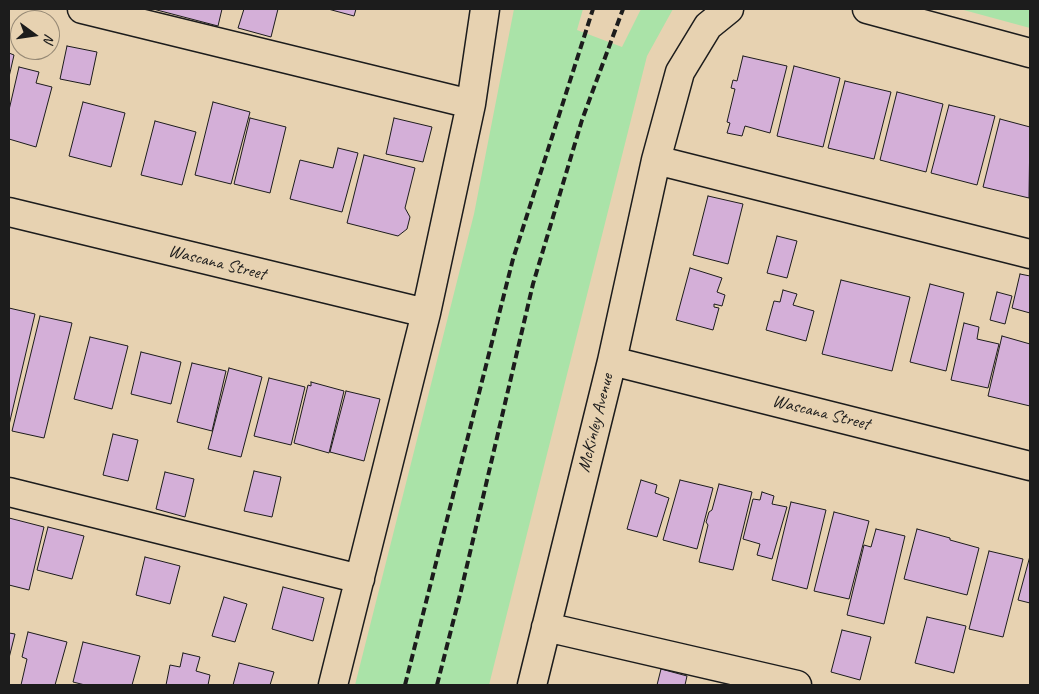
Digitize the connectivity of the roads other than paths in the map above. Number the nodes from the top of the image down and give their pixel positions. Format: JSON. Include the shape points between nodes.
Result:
{"nodes":[{"id":1,"x":82,"y":9,"type":"edge"},
{"id":2,"x":485,"y":9,"type":"edge"},
{"id":3,"x":729,"y":9,"type":"edge"},
{"id":4,"x":867,"y":9,"type":"edge"},
{"id":5,"x":1030,"y":53,"type":"edge"},
{"id":6,"x":471,"y":104,"type":"junction"},
{"id":7,"x":656,"y":160,"type":"junction"},
{"id":8,"x":9,"y":212,"type":"edge"},
{"id":9,"x":1030,"y":254,"type":"edge"},
{"id":10,"x":426,"y":313,"type":"junction"},
{"id":11,"x":612,"y":361,"type":"junction"},
{"id":12,"x":1030,"y":466,"type":"edge"},
{"id":13,"x":9,"y":492,"type":"edge"},
{"id":14,"x":360,"y":579,"type":"junction"},
{"id":15,"x":546,"y":627,"type":"junction"},
{"id":16,"x":333,"y":685,"type":"edge"},
{"id":17,"x":532,"y":685,"type":"edge"},
{"id":18,"x":797,"y":685,"type":"edge"}],
"edges":[{"from":1,"to":6,"type":"street"},
{"from":2,"to":6,"type":"street"},
{"from":3,"to":7,"type":"street","name":"McKinley Avenue","via":[[708,26],[680,72]]},
{"from":4,"to":5,"type":"street"},
{"from":6,"to":10,"type":"street"},
{"from":7,"to":9,"type":"street"},
{"from":7,"to":11,"type":"street","name":"McKinley Avenue"},
{"from":8,"to":10,"type":"street","name":"Wascana Street"},
{"from":10,"to":14,"type":"street"},
{"from":11,"to":12,"type":"street","name":"Wascana Street"},
{"from":11,"to":15,"type":"street","name":"McKinley Avenue"},
{"from":13,"to":14,"type":"street"},
{"from":14,"to":16,"type":"street"},
{"from":15,"to":17,"type":"street","name":"McKinley Avenue"},
{"from":15,"to":18,"type":"street"}]}
